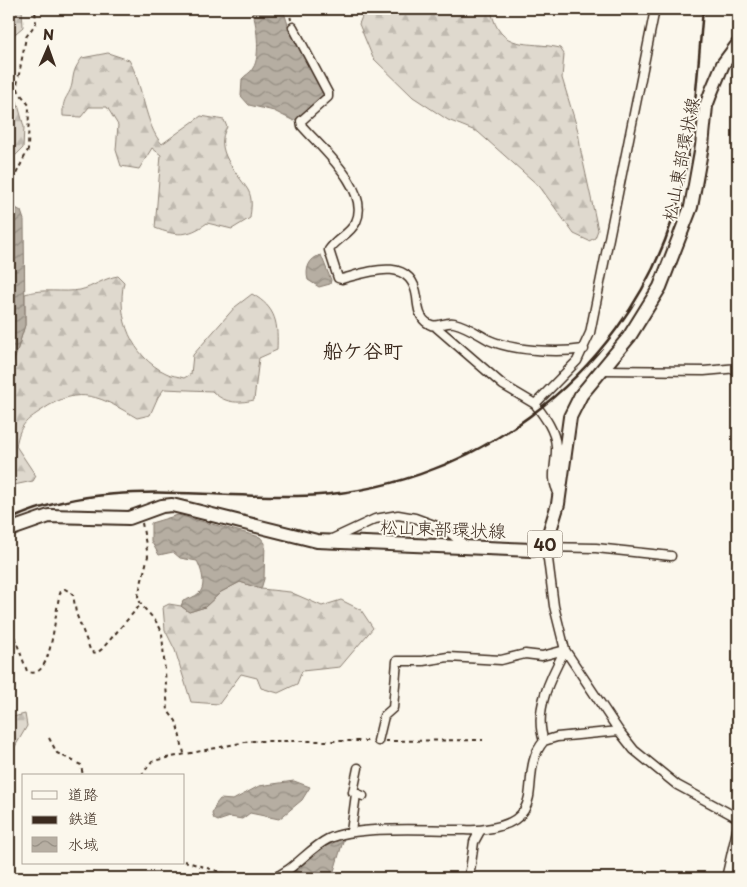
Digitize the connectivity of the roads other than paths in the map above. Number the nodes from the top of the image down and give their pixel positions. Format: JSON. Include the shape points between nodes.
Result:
{"nodes":[{"id":1,"x":655,"y":9,"type":"edge"},
{"id":2,"x":293,"y":27,"type":"road end"},
{"id":3,"x":738,"y":44,"type":"edge"},
{"id":4,"x":436,"y":327,"type":"junction"},
{"id":5,"x":584,"y":349,"type":"junction"},
{"id":6,"x":738,"y":368,"type":"edge"},
{"id":7,"x":602,"y":370,"type":"junction"},
{"id":8,"x":535,"y":404,"type":"junction"},
{"id":9,"x":560,"y":495,"type":"junction"},
{"id":10,"x":9,"y":530,"type":"edge"},
{"id":11,"x":328,"y":542,"type":"junction"},
{"id":12,"x":466,"y":546,"type":"junction"},
{"id":13,"x":542,"y":548,"type":"junction"},
{"id":14,"x":671,"y":556,"type":"dead end"},
{"id":15,"x":565,"y":650,"type":"junction"},
{"id":16,"x":619,"y":731,"type":"junction"},
{"id":17,"x":378,"y":741,"type":"road end"},
{"id":18,"x":544,"y":741,"type":"junction"},
{"id":19,"x":358,"y":768,"type":"dead end"},
{"id":20,"x":738,"y":818,"type":"edge"},
{"id":21,"x":738,"y":826,"type":"edge"},
{"id":22,"x":480,"y":831,"type":"junction"},
{"id":23,"x":351,"y":832,"type":"junction"},
{"id":24,"x":728,"y":875,"type":"edge"},
{"id":25,"x":272,"y":878,"type":"edge"},
{"id":26,"x":469,"y":878,"type":"edge"},
{"id":27,"x":736,"y":878,"type":"edge"}],
"edges":[{"from":1,"to":5,"type":"street","via":[[590,333]]},
{"from":2,"to":4,"type":"street","via":[[328,93],[328,97],[301,121],[302,126],[350,183],[359,202],[356,222],[329,250],[338,278],[342,280],[375,269],[398,271],[408,277],[415,288],[422,318]]},
{"from":3,"to":7,"type":"main road","name":"松山東部環状線","number":"40","via":[[723,64],[709,98],[695,191],[673,258],[647,311]]},
{"from":4,"to":5,"type":"street","via":[[453,323],[506,345],[569,351]]},
{"from":4,"to":8,"type":"street","via":[[503,385]]},
{"from":5,"to":8,"type":"street","via":[[577,361]]},
{"from":6,"to":7,"type":"street"},
{"from":7,"to":9,"type":"main road","name":"松山東部環状線","number":"40","via":[[581,395],[570,417]]},
{"from":8,"to":9,"type":"street","via":[[554,436],[553,485]]},
{"from":9,"to":13,"type":"main road","name":"松山東部環状線","number":"40","via":[[548,540]]},
{"from":10,"to":11,"type":"main road","name":"松山東部環状線","number":"40","via":[[55,515],[115,519],[141,516],[162,506],[184,506],[293,536]]},
{"from":11,"to":12,"type":"main road","name":"松山東部環状線","number":"40"},
{"from":11,"to":12,"type":"street","via":[[375,519],[398,515],[445,529]]},
{"from":12,"to":13,"type":"main road","name":"松山東部環状線","number":"40"},
{"from":13,"to":14,"type":"street","via":[[596,548]]},
{"from":13,"to":15,"type":"street","via":[[548,560],[554,606]]},
{"from":15,"to":16,"type":"street"},
{"from":15,"to":17,"type":"street","via":[[501,660],[448,657],[396,661],[393,708],[384,716]]},
{"from":15,"to":18,"type":"street","via":[[544,696]]},
{"from":16,"to":18,"type":"street"},
{"from":16,"to":20,"type":"street","via":[[634,750],[677,785]]},
{"from":18,"to":22,"type":"street","via":[[536,754],[522,815],[505,827]]},
{"from":19,"to":23,"type":"street","via":[[353,792],[360,795]]},
{"from":21,"to":24,"type":"street"},
{"from":22,"to":23,"type":"street"},
{"from":22,"to":26,"type":"street","via":[[474,842]]},
{"from":23,"to":25,"type":"street","via":[[324,842],[290,869]]},
{"from":24,"to":27,"type":"street"}]}
